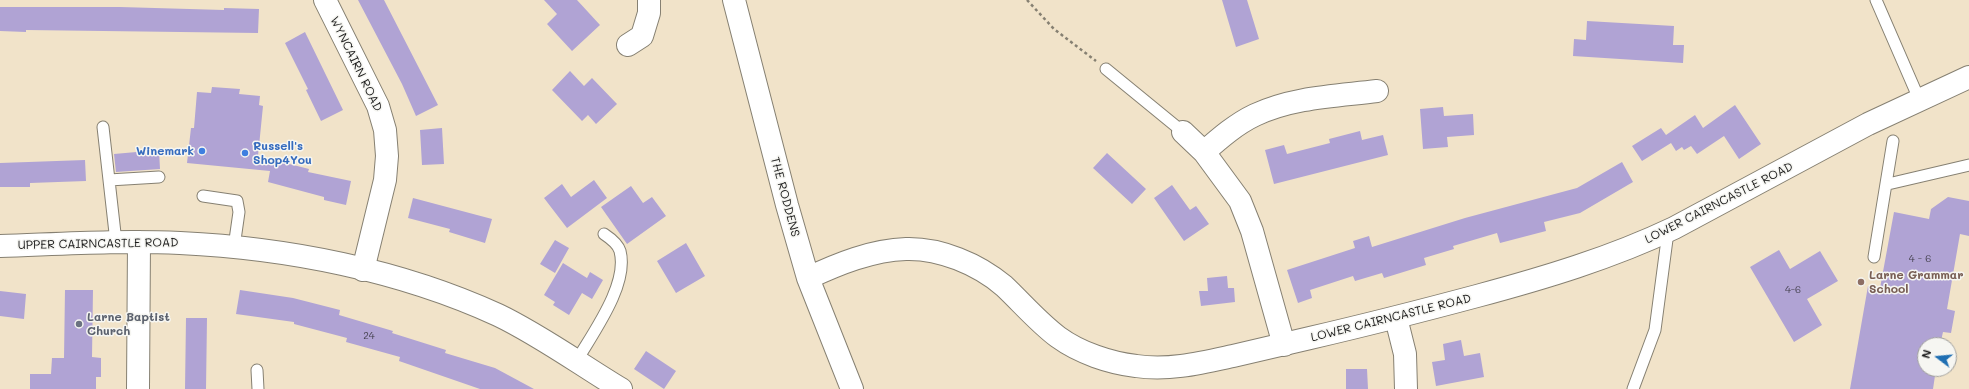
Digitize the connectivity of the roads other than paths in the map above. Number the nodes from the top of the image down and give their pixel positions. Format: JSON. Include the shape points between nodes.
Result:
{"nodes":[{"id":1,"x":325,"y":0,"type":"edge"},
{"id":2,"x":649,"y":0,"type":"edge"},
{"id":3,"x":734,"y":0,"type":"edge"},
{"id":4,"x":1876,"y":0,"type":"edge"},
{"id":5,"x":628,"y":44,"type":"dead end"},
{"id":6,"x":1106,"y":69,"type":"road end"},
{"id":7,"x":1969,"y":77,"type":"edge"},
{"id":8,"x":1377,"y":91,"type":"dead end"},
{"id":9,"x":1919,"y":99,"type":"junction"},
{"id":10,"x":103,"y":127,"type":"dead end"},
{"id":11,"x":1182,"y":132,"type":"joint"},
{"id":12,"x":1893,"y":141,"type":"dead end"},
{"id":13,"x":1204,"y":152,"type":"junction"},
{"id":14,"x":1969,"y":166,"type":"edge"},
{"id":15,"x":159,"y":176,"type":"dead end"},
{"id":16,"x":109,"y":180,"type":"junction"},
{"id":17,"x":1888,"y":184,"type":"junction"},
{"id":18,"x":202,"y":196,"type":"dead end"},
{"id":19,"x":1668,"y":232,"type":"junction"},
{"id":20,"x":604,"y":234,"type":"dead end"},
{"id":21,"x":116,"y":242,"type":"junction"},
{"id":22,"x":138,"y":242,"type":"junction"},
{"id":23,"x":0,"y":246,"type":"edge"},
{"id":24,"x":234,"y":247,"type":"junction"},
{"id":25,"x":1874,"y":257,"type":"dead end"},
{"id":26,"x":363,"y":270,"type":"junction"},
{"id":27,"x":808,"y":278,"type":"junction"},
{"id":28,"x":1396,"y":318,"type":"junction"},
{"id":29,"x":1284,"y":345,"type":"junction"},
{"id":30,"x":576,"y":362,"type":"junction"},
{"id":31,"x":257,"y":370,"type":"dead end"},
{"id":32,"x":847,"y":385,"type":"edge"},
{"id":33,"x":138,"y":389,"type":"edge"},
{"id":34,"x":258,"y":389,"type":"edge"},
{"id":35,"x":622,"y":389,"type":"edge"},
{"id":36,"x":1406,"y":389,"type":"edge"},
{"id":37,"x":1633,"y":389,"type":"edge"}],
"edges":[{"from":1,"to":26,"type":"street","name":"WYNCAIRN ROAD","via":[[378,106],[385,130],[385,180]]},
{"from":2,"to":5,"type":"street","via":[[649,13],[642,36]]},
{"from":3,"to":27,"type":"street","name":"THE RODDENS"},
{"from":4,"to":9,"type":"lane"},
{"from":6,"to":11,"type":"lane"},
{"from":7,"to":9,"type":"street","name":"LOWER CAIRNCASTLE ROAD"},
{"from":8,"to":13,"type":"street","via":[[1307,99],[1272,108],[1256,114],[1224,134]]},
{"from":9,"to":19,"type":"street","name":"LOWER CAIRNCASTLE ROAD"},
{"from":10,"to":16,"type":"lane"},
{"from":11,"to":13,"type":"street"},
{"from":12,"to":17,"type":"lane"},
{"from":13,"to":29,"type":"street","via":[[1236,194],[1247,216]]},
{"from":14,"to":17,"type":"lane"},
{"from":15,"to":16,"type":"lane"},
{"from":16,"to":21,"type":"lane"},
{"from":17,"to":25,"type":"lane"},
{"from":18,"to":24,"type":"lane","via":[[237,201],[239,212]]},
{"from":19,"to":28,"type":"street","name":"LOWER CAIRNCASTLE ROAD","via":[[1610,256],[1558,273]]},
{"from":19,"to":37,"type":"lane","via":[[1655,330]]},
{"from":20,"to":30,"type":"lane","via":[[612,239],[620,250],[621,267],[618,282],[610,302]]},
{"from":21,"to":22,"type":"street","name":"UPPER CAIRNCASTLE ROAD"},
{"from":21,"to":23,"type":"street","name":"UPPER CAIRNCASTLE ROAD"},
{"from":22,"to":24,"type":"street","name":"UPPER CAIRNCASTLE ROAD"},
{"from":22,"to":33,"type":"street"},
{"from":24,"to":26,"type":"street","name":"UPPER CAIRNCASTLE ROAD","via":[[294,254]]},
{"from":26,"to":30,"type":"street","name":"UPPER CAIRNCASTLE ROAD","via":[[450,295],[498,316]]},
{"from":27,"to":29,"type":"street","name":"LOWER CAIRNCASTLE ROAD","via":[[845,262],[881,253],[906,249],[934,252],[962,260],[983,272],[1002,285],[1058,336],[1074,347],[1109,360],[1136,366],[1188,366]]},
{"from":27,"to":32,"type":"street","name":"THE RODDENS"},
{"from":28,"to":29,"type":"street","name":"LOWER CAIRNCASTLE ROAD"},
{"from":28,"to":36,"type":"street","via":[[1404,354]]},
{"from":30,"to":35,"type":"street","name":"UPPER CAIRNCASTLE ROAD"},
{"from":31,"to":34,"type":"lane"}]}
